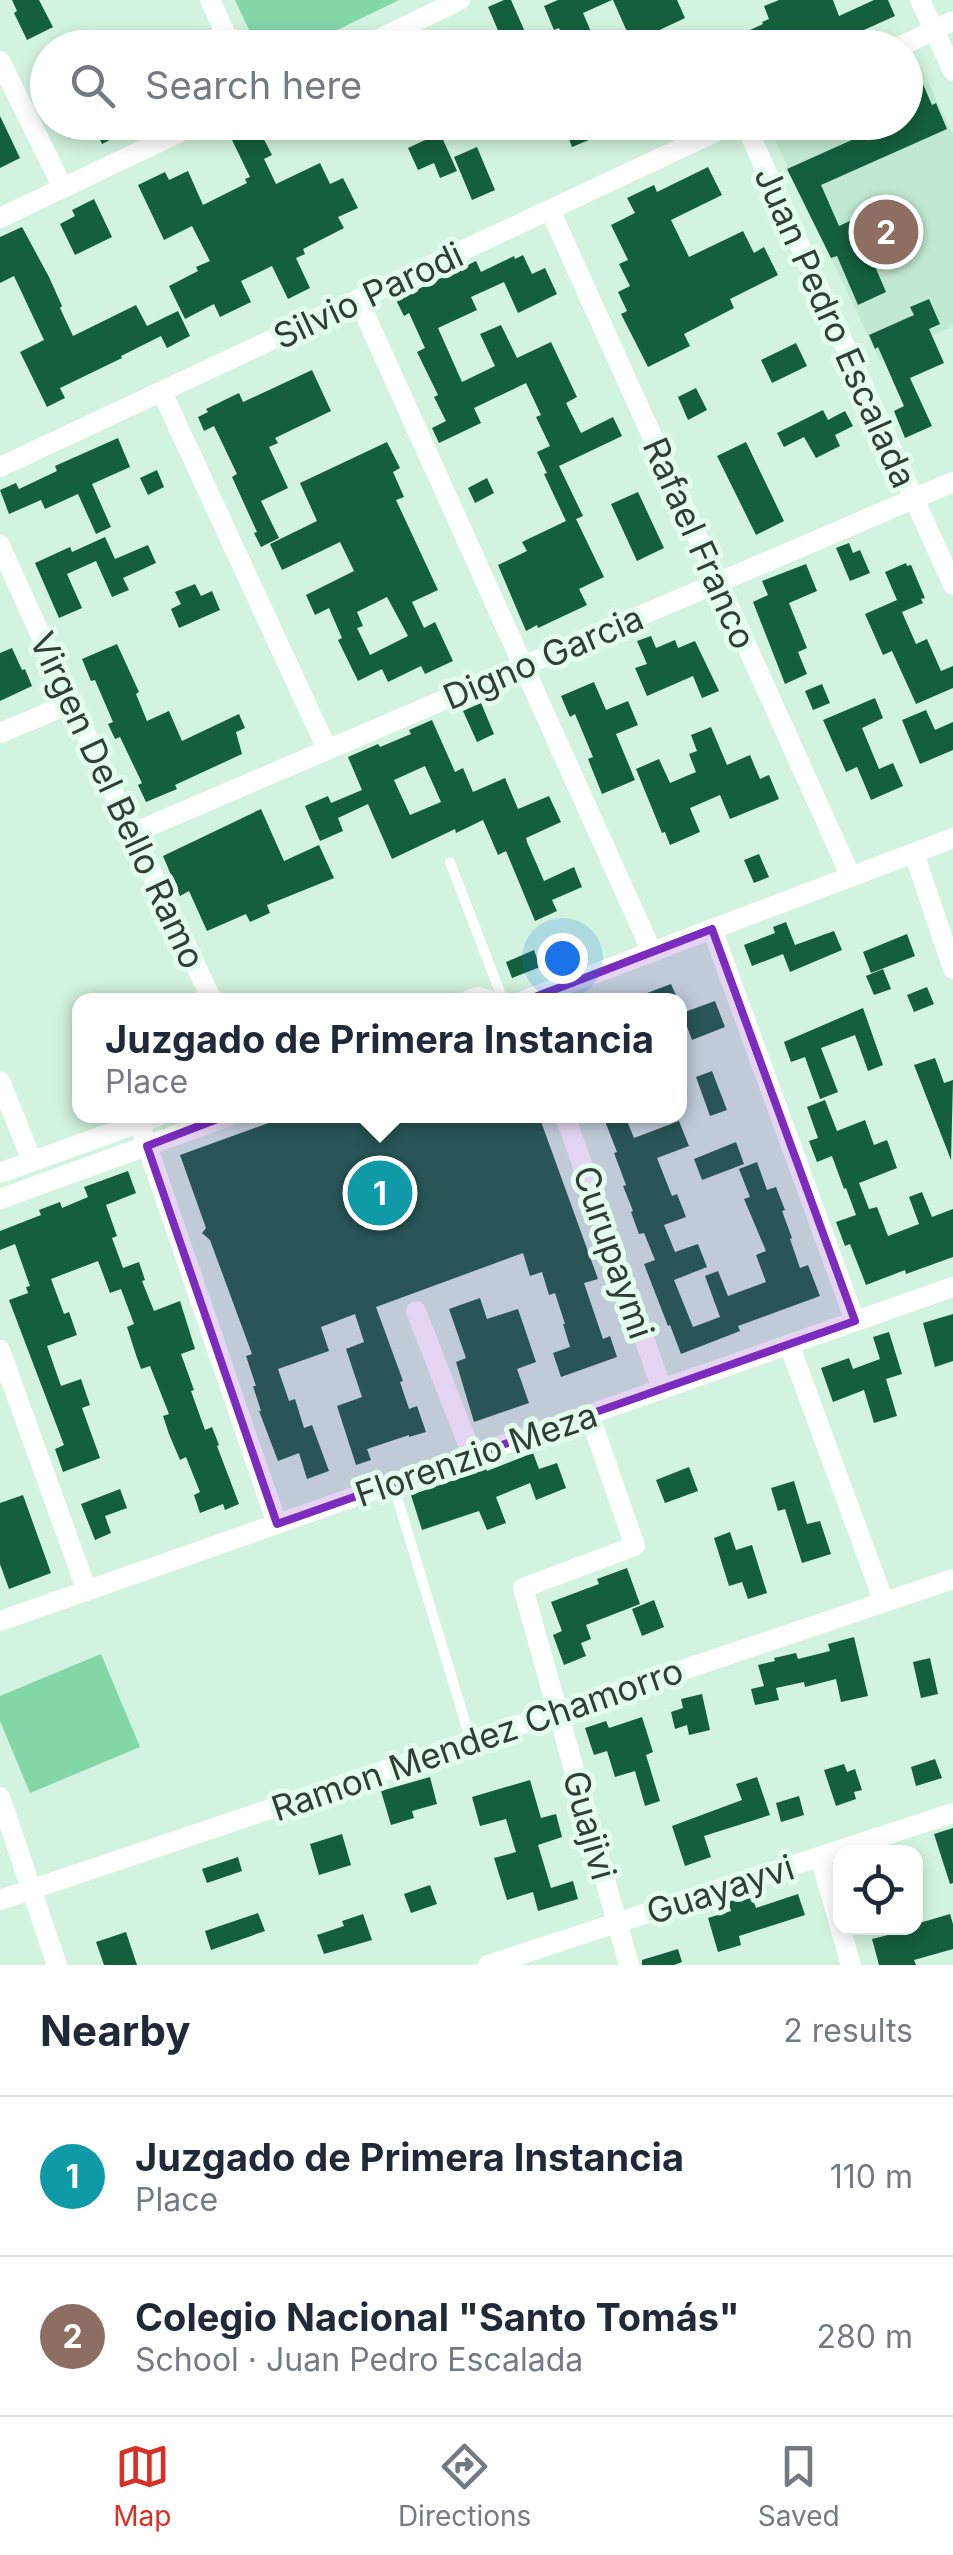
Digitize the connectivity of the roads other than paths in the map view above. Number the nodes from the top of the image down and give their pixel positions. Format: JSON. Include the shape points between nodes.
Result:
{"nodes":[{"id":1,"x":210,"y":0,"type":"edge"},
{"id":2,"x":460,"y":0,"type":"edge"},
{"id":3,"x":920,"y":0,"type":"edge"},
{"id":4,"x":944,"y":26,"type":"edge"},
{"id":5,"x":224,"y":30,"type":"edge"},
{"id":6,"x":398,"y":30,"type":"edge"},
{"id":7,"x":0,"y":61,"type":"edge"},
{"id":8,"x":953,"y":71,"type":"edge"},
{"id":9,"x":30,"y":121,"type":"edge"},
{"id":10,"x":40,"y":140,"type":"edge"},
{"id":11,"x":164,"y":140,"type":"edge"},
{"id":12,"x":701,"y":140,"type":"edge"},
{"id":13,"x":748,"y":140,"type":"edge"},
{"id":14,"x":64,"y":188,"type":"junction"},
{"id":15,"x":550,"y":210,"type":"junction"},
{"id":16,"x":0,"y":218,"type":"edge"},
{"id":17,"x":358,"y":300,"type":"junction"},
{"id":18,"x":162,"y":392,"type":"junction"},
{"id":19,"x":0,"y":467,"type":"edge"},
{"id":20,"x":953,"y":482,"type":"edge"},
{"id":21,"x":914,"y":498,"type":"junction"},
{"id":22,"x":0,"y":545,"type":"edge"},
{"id":23,"x":718,"y":582,"type":"junction"},
{"id":24,"x":953,"y":585,"type":"edge"},
{"id":25,"x":523,"y":666,"type":"junction"},
{"id":26,"x":71,"y":703,"type":"junction"},
{"id":27,"x":0,"y":733,"type":"edge"},
{"id":28,"x":327,"y":750,"type":"junction"},
{"id":29,"x":133,"y":833,"type":"junction"},
{"id":30,"x":953,"y":838,"type":"edge"},
{"id":31,"x":914,"y":853,"type":"junction"},
{"id":32,"x":450,"y":862,"type":"dead end"},
{"id":33,"x":851,"y":877,"type":"junction"},
{"id":34,"x":712,"y":930,"type":"junction"},
{"id":35,"x":652,"y":952,"type":"junction"},
{"id":36,"x":953,"y":969,"type":"edge"},
{"id":37,"x":209,"y":993,"type":"edge"},
{"id":38,"x":499,"y":993,"type":"edge"},
{"id":39,"x":543,"y":993,"type":"edge"},
{"id":40,"x":0,"y":1081,"type":"edge"},
{"id":41,"x":137,"y":1123,"type":"edge"},
{"id":42,"x":148,"y":1123,"type":"edge"},
{"id":43,"x":210,"y":1123,"type":"edge"},
{"id":44,"x":567,"y":1123,"type":"edge"},
{"id":45,"x":147,"y":1146,"type":"junction"},
{"id":46,"x":32,"y":1162,"type":"junction"},
{"id":47,"x":0,"y":1174,"type":"edge"},
{"id":48,"x":0,"y":1199,"type":"edge"},
{"id":49,"x":953,"y":1287,"type":"edge"},
{"id":50,"x":416,"y":1312,"type":"dead end"},
{"id":51,"x":856,"y":1321,"type":"junction"},
{"id":52,"x":789,"y":1344,"type":"junction"},
{"id":53,"x":0,"y":1350,"type":"edge"},
{"id":54,"x":662,"y":1389,"type":"junction"},
{"id":55,"x":589,"y":1414,"type":"junction"},
{"id":56,"x":472,"y":1455,"type":"junction"},
{"id":57,"x":393,"y":1483,"type":"junction"},
{"id":58,"x":277,"y":1524,"type":"junction"},
{"id":59,"x":953,"y":1579,"type":"edge"},
{"id":60,"x":87,"y":1591,"type":"junction"},
{"id":61,"x":884,"y":1602,"type":"junction"},
{"id":62,"x":0,"y":1621,"type":"edge"},
{"id":63,"x":558,"y":1712,"type":"junction"},
{"id":64,"x":472,"y":1741,"type":"junction"},
{"id":65,"x":0,"y":1798,"type":"edge"},
{"id":66,"x":953,"y":1814,"type":"edge"},
{"id":67,"x":820,"y":1857,"type":"junction"},
{"id":68,"x":32,"y":1889,"type":"junction"},
{"id":69,"x":0,"y":1900,"type":"edge"},
{"id":70,"x":617,"y":1923,"type":"junction"},
{"id":71,"x":57,"y":1965,"type":"edge"},
{"id":72,"x":488,"y":1965,"type":"edge"},
{"id":73,"x":629,"y":1965,"type":"edge"},
{"id":74,"x":851,"y":1965,"type":"edge"}],
"edges":[{"from":1,"to":5,"type":"street"},
{"from":2,"to":6,"type":"street"},
{"from":3,"to":4,"type":"street"},
{"from":4,"to":8,"type":"street"},
{"from":7,"to":9,"type":"street"},
{"from":10,"to":14,"type":"street"},
{"from":11,"to":14,"type":"street"},
{"from":12,"to":15,"type":"street","name":"Silvio Parodi"},
{"from":13,"to":21,"type":"street","name":"Juan Pedro Escalada"},
{"from":14,"to":16,"type":"street"},
{"from":15,"to":17,"type":"street","name":"Silvio Parodi"},
{"from":15,"to":23,"type":"street","name":"Rafael Franco"},
{"from":17,"to":18,"type":"street","name":"Silvio Parodi"},
{"from":17,"to":25,"type":"street"},
{"from":18,"to":19,"type":"street","name":"Silvio Parodi"},
{"from":18,"to":28,"type":"street"},
{"from":20,"to":21,"type":"street","name":"Digno Garcia"},
{"from":21,"to":23,"type":"street","name":"Digno Garcia"},
{"from":21,"to":24,"type":"street","name":"Juan Pedro Escalada"},
{"from":22,"to":26,"type":"street","name":"Virgen Del Bello Ramo"},
{"from":23,"to":25,"type":"street","name":"Digno Garcia"},
{"from":23,"to":33,"type":"street","name":"Rafael Franco"},
{"from":25,"to":28,"type":"street","name":"Digno Garcia"},
{"from":25,"to":35,"type":"street"},
{"from":26,"to":27,"type":"street"},
{"from":26,"to":29,"type":"street","name":"Virgen Del Bello Ramo"},
{"from":28,"to":29,"type":"street","name":"Digno Garcia"},
{"from":29,"to":37,"type":"street","name":"Virgen Del Bello Ramo"},
{"from":30,"to":31,"type":"street"},
{"from":31,"to":33,"type":"street"},
{"from":31,"to":36,"type":"street"},
{"from":32,"to":38,"type":"lane"},
{"from":33,"to":34,"type":"street"},
{"from":34,"to":35,"type":"street"},
{"from":34,"to":51,"type":"street"},
{"from":35,"to":39,"type":"street"},
{"from":40,"to":46,"type":"street"},
{"from":41,"to":46,"type":"street"},
{"from":42,"to":45,"type":"street"},
{"from":43,"to":45,"type":"street"},
{"from":44,"to":54,"type":"street","name":"Curupaymi"},
{"from":45,"to":48,"type":"street"},
{"from":45,"to":58,"type":"street"},
{"from":46,"to":47,"type":"street"},
{"from":49,"to":51,"type":"street","name":"Florenzio Meza"},
{"from":50,"to":56,"type":"street"},
{"from":51,"to":52,"type":"street","name":"Florenzio Meza"},
{"from":52,"to":54,"type":"street","name":"Florenzio Meza"},
{"from":52,"to":61,"type":"street"},
{"from":53,"to":60,"type":"street"},
{"from":54,"to":55,"type":"street","name":"Florenzio Meza"},
{"from":55,"to":56,"type":"street","name":"Florenzio Meza"},
{"from":55,"to":63,"type":"street","name":"Guajivi","via":[[634,1546],[523,1588]]},
{"from":56,"to":57,"type":"street","name":"Florenzio Meza"},
{"from":57,"to":58,"type":"street","name":"Florenzio Meza"},
{"from":57,"to":64,"type":"lane"},
{"from":58,"to":60,"type":"street","name":"Florenzio Meza"},
{"from":59,"to":61,"type":"street","name":"Ramon Mendez Chamorro"},
{"from":60,"to":62,"type":"street","name":"Florenzio Meza"},
{"from":61,"to":63,"type":"street","name":"Ramon Mendez Chamorro"},
{"from":63,"to":64,"type":"street","name":"Ramon Mendez Chamorro"},
{"from":63,"to":70,"type":"street","name":"Guajivi"},
{"from":64,"to":68,"type":"street","name":"Ramon Mendez Chamorro"},
{"from":65,"to":68,"type":"street"},
{"from":66,"to":67,"type":"street","name":"Guayayvi"},
{"from":67,"to":70,"type":"street","name":"Guayayvi"},
{"from":67,"to":74,"type":"street"},
{"from":68,"to":69,"type":"street","name":"Ramon Mendez Chamorro"},
{"from":68,"to":71,"type":"street"},
{"from":70,"to":72,"type":"street","name":"Guayayvi"},
{"from":70,"to":73,"type":"street","name":"Guajivi"}]}
